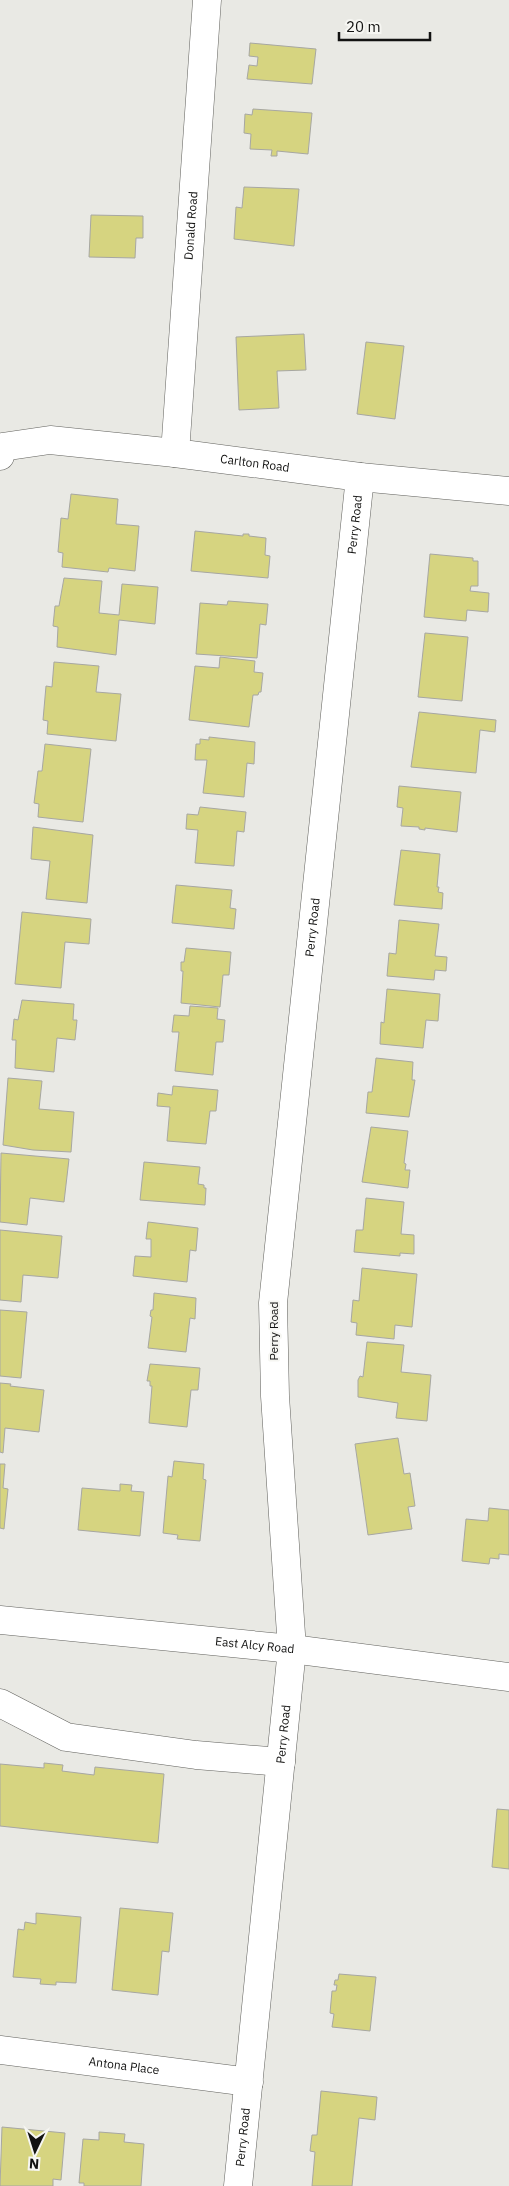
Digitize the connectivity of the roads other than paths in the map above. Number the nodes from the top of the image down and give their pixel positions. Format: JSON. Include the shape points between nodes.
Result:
{"nodes":[{"id":1,"x":207,"y":0,"type":"edge"},
{"id":2,"x":1,"y":452,"type":"edge"},
{"id":3,"x":175,"y":453,"type":"junction"},
{"id":4,"x":360,"y":477,"type":"junction"},
{"id":5,"x":509,"y":490,"type":"edge"},
{"id":6,"x":0,"y":1620,"type":"edge"},
{"id":7,"x":292,"y":1649,"type":"junction"},
{"id":8,"x":509,"y":1677,"type":"edge"},
{"id":9,"x":0,"y":1703,"type":"edge"},
{"id":10,"x":281,"y":1762,"type":"junction"},
{"id":11,"x":0,"y":2050,"type":"edge"},
{"id":12,"x":249,"y":2082,"type":"junction"},
{"id":13,"x":238,"y":2186,"type":"edge"}],
"edges":[{"from":1,"to":3,"type":"street","name":"Donald Road"},
{"from":2,"to":3,"type":"street","name":"Carlton Road","via":[[50,440]]},
{"from":3,"to":4,"type":"street","name":"Carlton Road"},
{"from":4,"to":5,"type":"street","name":"Carlton Road"},
{"from":4,"to":7,"type":"street","name":"Perry Road","via":[[273,1303],[275,1396]]},
{"from":6,"to":7,"type":"street","name":"East Alcy Road"},
{"from":7,"to":8,"type":"street","name":"East Alcy Road"},
{"from":7,"to":10,"type":"street","name":"Perry Road"},
{"from":9,"to":10,"type":"street","via":[[66,1737],[196,1755]]},
{"from":10,"to":12,"type":"street","name":"Perry Road"},
{"from":11,"to":12,"type":"street","name":"Antona Place"},
{"from":12,"to":13,"type":"street","name":"Perry Road"}]}
